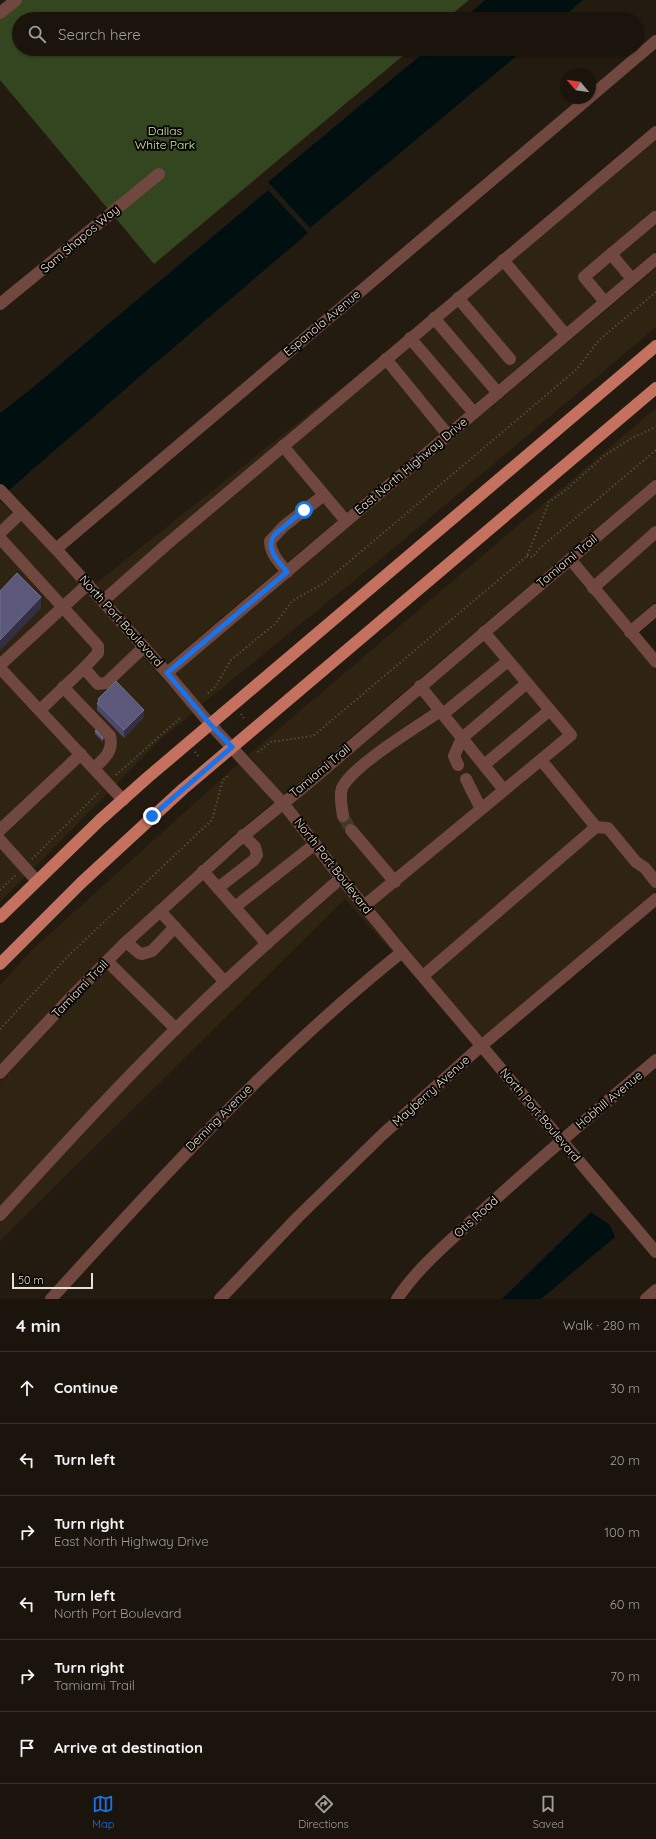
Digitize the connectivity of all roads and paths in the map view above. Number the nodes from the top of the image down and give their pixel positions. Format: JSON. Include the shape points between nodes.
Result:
{"nodes":[{"id":1,"x":16,"y":0,"type":"edge"},
{"id":2,"x":0,"y":13,"type":"edge"},
{"id":3,"x":656,"y":41,"type":"edge"},
{"id":4,"x":644,"y":51,"type":"edge"},
{"id":5,"x":638,"y":56,"type":"edge"},
{"id":6,"x":596,"y":92,"type":"edge"},
{"id":7,"x":582,"y":104,"type":"edge"},
{"id":8,"x":656,"y":132,"type":"edge"},
{"id":9,"x":159,"y":174,"type":"dead end"},
{"id":10,"x":656,"y":217,"type":"edge"},
{"id":11,"x":611,"y":254,"type":"junction"},
{"id":12,"x":656,"y":259,"type":"edge"},
{"id":13,"x":503,"y":260,"type":"junction"},
{"id":14,"x":632,"y":279,"type":"junction"},
{"id":15,"x":656,"y":292,"type":"edge"},
{"id":16,"x":458,"y":298,"type":"junction"},
{"id":17,"x":605,"y":302,"type":"junction"},
{"id":18,"x":0,"y":304,"type":"edge"},
{"id":19,"x":434,"y":318,"type":"junction"},
{"id":20,"x":566,"y":335,"type":"junction"},
{"id":21,"x":410,"y":338,"type":"junction"},
{"id":22,"x":656,"y":346,"type":"edge"},
{"id":23,"x":386,"y":359,"type":"junction"},
{"id":24,"x":510,"y":359,"type":"dead end"},
{"id":25,"x":656,"y":388,"type":"edge"},
{"id":26,"x":498,"y":393,"type":"junction"},
{"id":27,"x":474,"y":413,"type":"junction"},
{"id":28,"x":656,"y":427,"type":"edge"},
{"id":29,"x":448,"y":435,"type":"junction"},
{"id":30,"x":283,"y":446,"type":"junction"},
{"id":31,"x":656,"y":450,"type":"edge"},
{"id":32,"x":656,"y":486,"type":"edge"},
{"id":33,"x":4,"y":494,"type":"edge"},
{"id":34,"x":324,"y":495,"type":"junction"},
{"id":35,"x":21,"y":513,"type":"junction"},
{"id":36,"x":346,"y":521,"type":"junction"},
{"id":37,"x":656,"y":532,"type":"edge"},
{"id":38,"x":0,"y":533,"type":"edge"},
{"id":39,"x":0,"y":538,"type":"edge"},
{"id":40,"x":56,"y":549,"type":"junction"},
{"id":41,"x":527,"y":556,"type":"junction"},
{"id":42,"x":570,"y":559,"type":"junction"},
{"id":43,"x":287,"y":572,"type":"junction"},
{"id":44,"x":88,"y":584,"type":"junction"},
{"id":45,"x":593,"y":588,"type":"junction"},
{"id":46,"x":103,"y":601,"type":"junction"},
{"id":47,"x":62,"y":608,"type":"junction"},
{"id":48,"x":656,"y":610,"type":"edge"},
{"id":49,"x":484,"y":632,"type":"junction"},
{"id":50,"x":630,"y":632,"type":"junction"},
{"id":51,"x":144,"y":647,"type":"junction"},
{"id":52,"x":508,"y":661,"type":"junction"},
{"id":53,"x":656,"y":662,"type":"edge"},
{"id":54,"x":0,"y":665,"type":"edge"},
{"id":55,"x":0,"y":668,"type":"edge"},
{"id":56,"x":84,"y":668,"type":"junction"},
{"id":57,"x":167,"y":673,"type":"junction"},
{"id":58,"x":527,"y":683,"type":"junction"},
{"id":59,"x":420,"y":686,"type":"junction"},
{"id":60,"x":64,"y":688,"type":"junction"},
{"id":61,"x":208,"y":693,"type":"dead end"},
{"id":62,"x":40,"y":710,"type":"junction"},
{"id":63,"x":550,"y":710,"type":"junction"},
{"id":64,"x":442,"y":712,"type":"junction"},
{"id":65,"x":241,"y":714,"type":"dead end"},
{"id":66,"x":180,"y":718,"type":"dead end"},
{"id":67,"x":245,"y":720,"type":"dead end"},
{"id":68,"x":210,"y":724,"type":"junction"},
{"id":69,"x":462,"y":738,"type":"junction"},
{"id":70,"x":232,"y":747,"type":"junction"},
{"id":71,"x":195,"y":752,"type":"dead end"},
{"id":72,"x":258,"y":752,"type":"dead end"},
{"id":73,"x":81,"y":754,"type":"junction"},
{"id":74,"x":200,"y":758,"type":"dead end"},
{"id":75,"x":540,"y":760,"type":"junction"},
{"id":76,"x":458,"y":765,"type":"dead end"},
{"id":77,"x":484,"y":765,"type":"junction"},
{"id":78,"x":94,"y":768,"type":"junction"},
{"id":79,"x":228,"y":776,"type":"dead end"},
{"id":80,"x":466,"y":779,"type":"dead end"},
{"id":81,"x":107,"y":783,"type":"junction"},
{"id":82,"x":504,"y":790,"type":"junction"},
{"id":83,"x":123,"y":800,"type":"junction"},
{"id":84,"x":283,"y":803,"type":"junction"},
{"id":85,"x":481,"y":809,"type":"junction"},
{"id":86,"x":343,"y":816,"type":"tunnel mouth"},
{"id":87,"x":596,"y":827,"type":"junction"},
{"id":88,"x":0,"y":830,"type":"edge"},
{"id":89,"x":351,"y":830,"type":"tunnel mouth"},
{"id":90,"x":243,"y":835,"type":"junction"},
{"id":91,"x":0,"y":840,"type":"edge"},
{"id":92,"x":315,"y":844,"type":"junction"},
{"id":93,"x":24,"y":867,"type":"junction"},
{"id":94,"x":203,"y":871,"type":"junction"},
{"id":95,"x":341,"y":878,"type":"junction"},
{"id":96,"x":37,"y":881,"type":"junction"},
{"id":97,"x":395,"y":882,"type":"junction"},
{"id":98,"x":656,"y":882,"type":"edge"},
{"id":99,"x":218,"y":888,"type":"junction"},
{"id":100,"x":0,"y":890,"type":"edge"},
{"id":101,"x":656,"y":899,"type":"edge"},
{"id":102,"x":364,"y":906,"type":"junction"},
{"id":103,"x":235,"y":907,"type":"junction"},
{"id":104,"x":160,"y":911,"type":"junction"},
{"id":105,"x":0,"y":917,"type":"edge"},
{"id":106,"x":175,"y":927,"type":"junction"},
{"id":107,"x":126,"y":942,"type":"junction"},
{"id":108,"x":267,"y":944,"type":"junction"},
{"id":109,"x":402,"y":952,"type":"junction"},
{"id":110,"x":107,"y":961,"type":"junction"},
{"id":111,"x":0,"y":964,"type":"edge"},
{"id":112,"x":423,"y":976,"type":"junction"},
{"id":113,"x":225,"y":982,"type":"junction"},
{"id":114,"x":176,"y":1029,"type":"junction"},
{"id":115,"x":0,"y":1030,"type":"edge"},
{"id":116,"x":481,"y":1046,"type":"junction"},
{"id":117,"x":656,"y":1060,"type":"edge"},
{"id":118,"x":0,"y":1073,"type":"edge"},
{"id":119,"x":561,"y":1140,"type":"junction"},
{"id":120,"x":0,"y":1215,"type":"edge"},
{"id":121,"x":656,"y":1252,"type":"edge"},
{"id":122,"x":656,"y":1290,"type":"edge"},
{"id":123,"x":51,"y":1299,"type":"edge"},
{"id":124,"x":220,"y":1299,"type":"edge"},
{"id":125,"x":397,"y":1299,"type":"edge"},
{"id":126,"x":646,"y":1299,"type":"edge"}],
"edges":[{"from":1,"to":2,"type":"street"},
{"from":3,"to":4,"type":"street","name":"Espanola Avenue"},
{"from":5,"to":6,"type":"street","name":"Espanola Avenue"},
{"from":7,"to":40,"type":"street","name":"Espanola Avenue"},
{"from":8,"to":13,"type":"street"},
{"from":9,"to":18,"type":"street","name":"Sam Shapos Way"},
{"from":10,"to":11,"type":"street"},
{"from":11,"to":14,"type":"street"},
{"from":11,"to":17,"type":"street","via":[[584,277]]},
{"from":12,"to":14,"type":"street","name":"East North Highway Drive"},
{"from":13,"to":16,"type":"street"},
{"from":13,"to":20,"type":"street"},
{"from":14,"to":17,"type":"street","name":"East North Highway Drive"},
{"from":15,"to":61,"type":"path","via":[[599,340],[577,369],[324,583],[292,601],[276,623],[231,660],[215,687]]},
{"from":16,"to":19,"type":"street"},
{"from":16,"to":24,"type":"street"},
{"from":17,"to":20,"type":"street","name":"East North Highway Drive"},
{"from":19,"to":21,"type":"street"},
{"from":19,"to":26,"type":"street"},
{"from":20,"to":26,"type":"street","name":"East North Highway Drive"},
{"from":21,"to":23,"type":"street"},
{"from":21,"to":27,"type":"street"},
{"from":22,"to":68,"type":"main road"},
{"from":23,"to":29,"type":"street"},
{"from":23,"to":30,"type":"street"},
{"from":25,"to":70,"type":"main road"},
{"from":26,"to":27,"type":"street","name":"East North Highway Drive"},
{"from":27,"to":29,"type":"street","name":"East North Highway Drive"},
{"from":28,"to":41,"type":"path","via":[[630,439],[604,456],[549,502]]},
{"from":29,"to":36,"type":"street","name":"East North Highway Drive"},
{"from":30,"to":34,"type":"street"},
{"from":30,"to":46,"type":"street"},
{"from":31,"to":41,"type":"path","via":[[540,548],[533,557]]},
{"from":32,"to":42,"type":"street","name":"Tamiami Trail"},
{"from":33,"to":35,"type":"street","name":"North Port Boulevard"},
{"from":34,"to":36,"type":"street"},
{"from":34,"to":43,"type":"street","via":[[270,540],[273,554]]},
{"from":35,"to":38,"type":"street"},
{"from":35,"to":40,"type":"street","name":"North Port Boulevard"},
{"from":36,"to":43,"type":"street","name":"East North Highway Drive"},
{"from":37,"to":45,"type":"street"},
{"from":39,"to":47,"type":"street"},
{"from":40,"to":44,"type":"street","name":"North Port Boulevard"},
{"from":41,"to":72,"type":"path","via":[[313,736],[271,742]]},
{"from":42,"to":45,"type":"street"},
{"from":42,"to":49,"type":"street","name":"Tamiami Trail"},
{"from":43,"to":57,"type":"street","name":"East North Highway Drive"},
{"from":44,"to":46,"type":"street","name":"North Port Boulevard"},
{"from":44,"to":47,"type":"street"},
{"from":45,"to":50,"type":"street"},
{"from":46,"to":51,"type":"street","name":"North Port Boulevard"},
{"from":47,"to":54,"type":"street"},
{"from":47,"to":56,"type":"street","via":[[98,646],[98,653]]},
{"from":48,"to":50,"type":"street"},
{"from":49,"to":52,"type":"street"},
{"from":49,"to":59,"type":"street","name":"Tamiami Trail"},
{"from":50,"to":53,"type":"street"},
{"from":51,"to":56,"type":"street","via":[[106,683],[98,684]]},
{"from":51,"to":57,"type":"street","name":"North Port Boulevard"},
{"from":52,"to":58,"type":"street"},
{"from":52,"to":64,"type":"street"},
{"from":55,"to":62,"type":"street"},
{"from":56,"to":60,"type":"street"},
{"from":57,"to":68,"type":"street","name":"North Port Boulevard"},
{"from":58,"to":63,"type":"street"},
{"from":58,"to":69,"type":"street"},
{"from":59,"to":64,"type":"street"},
{"from":59,"to":84,"type":"street","name":"Tamiami Trail"},
{"from":60,"to":62,"type":"street"},
{"from":60,"to":78,"type":"street","via":[[110,736],[109,753]]},
{"from":62,"to":73,"type":"street"},
{"from":63,"to":75,"type":"street","via":[[571,735]]},
{"from":63,"to":77,"type":"street"},
{"from":64,"to":69,"type":"street"},
{"from":64,"to":86,"type":"street","via":[[375,756],[348,779],[340,797]]},
{"from":65,"to":67,"type":"path"},
{"from":66,"to":81,"type":"path"},
{"from":68,"to":70,"type":"street","name":"North Port Boulevard"},
{"from":68,"to":83,"type":"main road"},
{"from":69,"to":76,"type":"street","via":[[454,756]]},
{"from":69,"to":77,"type":"street"},
{"from":70,"to":84,"type":"street","name":"North Port Boulevard"},
{"from":70,"to":111,"type":"main road","via":[[126,840]]},
{"from":71,"to":74,"type":"path"},
{"from":73,"to":78,"type":"street"},
{"from":73,"to":88,"type":"street"},
{"from":75,"to":82,"type":"street"},
{"from":75,"to":87,"type":"street"},
{"from":77,"to":82,"type":"street"},
{"from":78,"to":81,"type":"street"},
{"from":79,"to":115,"type":"path","via":[[223,780],[212,820],[70,954]]},
{"from":80,"to":85,"type":"street"},
{"from":81,"to":83,"type":"street"},
{"from":81,"to":93,"type":"path"},
{"from":82,"to":85,"type":"street"},
{"from":83,"to":96,"type":"main road"},
{"from":84,"to":90,"type":"street","name":"Tamiami Trail"},
{"from":84,"to":92,"type":"street","name":"North Port Boulevard"},
{"from":85,"to":97,"type":"street"},
{"from":87,"to":98,"type":"street","via":[[608,828]]},
{"from":87,"to":112,"type":"street"},
{"from":89,"to":97,"type":"street"},
{"from":90,"to":94,"type":"street","name":"Tamiami Trail"},
{"from":90,"to":99,"type":"street","via":[[255,847],[257,855]]},
{"from":91,"to":93,"type":"street"},
{"from":92,"to":95,"type":"street","name":"North Port Boulevard"},
{"from":92,"to":103,"type":"street"},
{"from":93,"to":96,"type":"street"},
{"from":93,"to":100,"type":"path"},
{"from":94,"to":99,"type":"street"},
{"from":94,"to":104,"type":"street","name":"Tamiami Trail"},
{"from":95,"to":102,"type":"street","name":"North Port Boulevard"},
{"from":95,"to":108,"type":"street"},
{"from":96,"to":105,"type":"main road"},
{"from":97,"to":102,"type":"street"},
{"from":99,"to":103,"type":"street"},
{"from":101,"to":116,"type":"street","name":"Mayberry Avenue"},
{"from":102,"to":109,"type":"street","name":"North Port Boulevard"},
{"from":103,"to":108,"type":"street"},
{"from":104,"to":106,"type":"street"},
{"from":104,"to":107,"type":"street","name":"Tamiami Trail"},
{"from":106,"to":107,"type":"street","via":[[147,953],[139,953]]},
{"from":106,"to":113,"type":"street"},
{"from":107,"to":110,"type":"street","name":"Tamiami Trail"},
{"from":108,"to":113,"type":"street"},
{"from":109,"to":112,"type":"street","name":"North Port Boulevard"},
{"from":109,"to":123,"type":"street","name":"Deming Avenue","via":[[319,1022],[216,1120]]},
{"from":110,"to":114,"type":"street"},
{"from":110,"to":118,"type":"street","name":"Tamiami Trail"},
{"from":112,"to":116,"type":"street","name":"North Port Boulevard"},
{"from":113,"to":114,"type":"street"},
{"from":114,"to":120,"type":"street"},
{"from":116,"to":119,"type":"street","name":"North Port Boulevard"},
{"from":116,"to":124,"type":"street","name":"Mayberry Avenue","via":[[340,1175]]},
{"from":117,"to":119,"type":"street","name":"Hobhill Avenue"},
{"from":119,"to":121,"type":"street","name":"North Port Boulevard"},
{"from":119,"to":125,"type":"street","name":"Otis Road","via":[[439,1251]]},
{"from":122,"to":126,"type":"street"}]}
